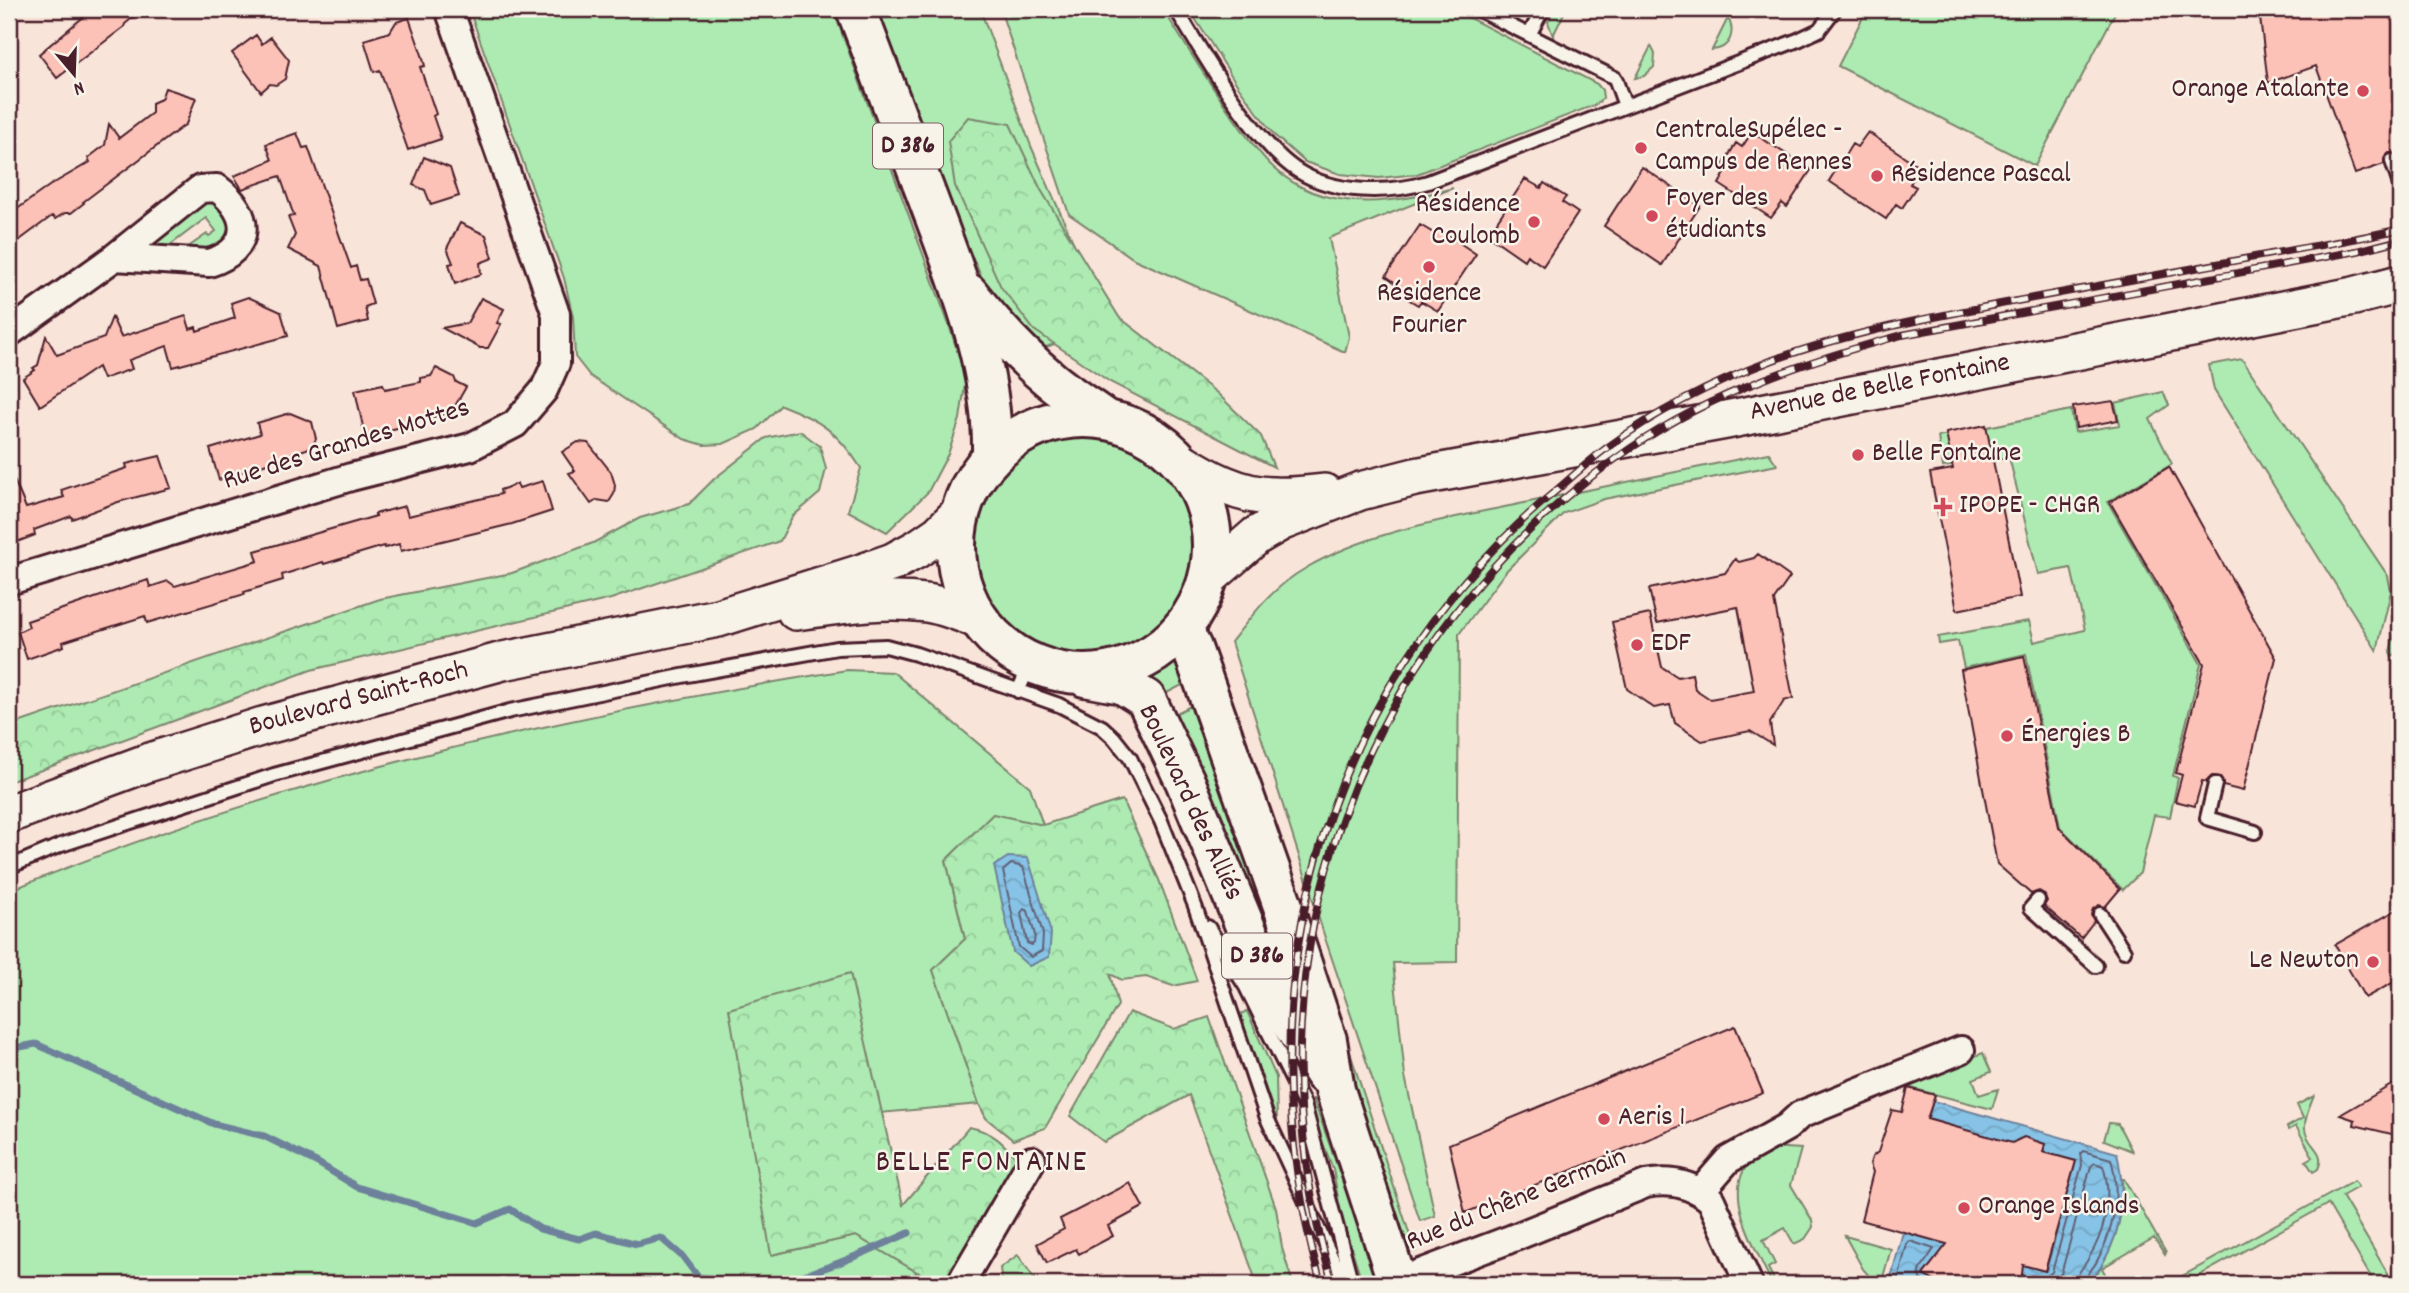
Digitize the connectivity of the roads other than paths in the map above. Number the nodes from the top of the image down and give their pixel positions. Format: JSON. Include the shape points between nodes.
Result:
{"nodes":[{"id":1,"x":449,"y":9,"type":"edge"},
{"id":2,"x":856,"y":9,"type":"edge"},
{"id":3,"x":1176,"y":9,"type":"edge"},
{"id":4,"x":1477,"y":9,"type":"edge"},
{"id":5,"x":1543,"y":9,"type":"edge"},
{"id":6,"x":1835,"y":9,"type":"edge"},
{"id":7,"x":1529,"y":35,"type":"junction"},
{"id":8,"x":1625,"y":106,"type":"junction"},
{"id":9,"x":2392,"y":161,"type":"dead end"},
{"id":10,"x":2400,"y":185,"type":"edge"},
{"id":11,"x":115,"y":257,"type":"dead end"},
{"id":12,"x":960,"y":284,"type":"junction"},
{"id":13,"x":2400,"y":284,"type":"edge"},
{"id":14,"x":9,"y":333,"type":"edge"},
{"id":15,"x":1106,"y":420,"type":"junction"},
{"id":16,"x":992,"y":456,"type":"junction"},
{"id":17,"x":1180,"y":461,"type":"junction"},
{"id":18,"x":1360,"y":491,"type":"junction"},
{"id":19,"x":960,"y":514,"type":"junction"},
{"id":20,"x":894,"y":547,"type":"dead end"},
{"id":21,"x":1208,"y":578,"type":"junction"},
{"id":22,"x":9,"y":581,"type":"edge"},
{"id":23,"x":728,"y":609,"type":"junction"},
{"id":24,"x":978,"y":619,"type":"junction"},
{"id":25,"x":1182,"y":628,"type":"junction"},
{"id":26,"x":1038,"y":676,"type":"junction"},
{"id":27,"x":2214,"y":784,"type":"dead end"},
{"id":28,"x":9,"y":814,"type":"edge"},
{"id":29,"x":2255,"y":832,"type":"dead end"},
{"id":30,"x":9,"y":866,"type":"edge"},
{"id":31,"x":2038,"y":900,"type":"dead end"},
{"id":32,"x":1196,"y":909,"type":"junction"},
{"id":33,"x":2100,"y":914,"type":"dead end"},
{"id":34,"x":2124,"y":951,"type":"dead end"},
{"id":35,"x":2096,"y":966,"type":"dead end"},
{"id":36,"x":1961,"y":1050,"type":"dead end"},
{"id":37,"x":1335,"y":1090,"type":"junction"},
{"id":38,"x":1032,"y":1160,"type":"dead end"},
{"id":39,"x":1701,"y":1191,"type":"junction"},
{"id":40,"x":1398,"y":1283,"type":"edge"},
{"id":41,"x":960,"y":1284,"type":"edge"},
{"id":42,"x":1344,"y":1284,"type":"edge"},
{"id":43,"x":1352,"y":1284,"type":"edge"},
{"id":44,"x":1749,"y":1284,"type":"edge"}],
"edges":[{"from":1,"to":22,"type":"street","name":"Rue des Grandes Mottes","via":[[556,314],[556,363],[544,390],[515,424],[470,447],[351,477]]},
{"from":2,"to":12,"type":"main road","number":"D 386"},
{"from":3,"to":8,"type":"lane","via":[[1274,152],[1300,172],[1337,185],[1378,190],[1418,185]]},
{"from":4,"to":7,"type":"lane"},
{"from":5,"to":7,"type":"lane"},
{"from":6,"to":8,"type":"lane","via":[[1812,34]]},
{"from":7,"to":8,"type":"lane","via":[[1615,78]]},
{"from":9,"to":10,"type":"lane"},
{"from":11,"to":14,"type":"street"},
{"from":12,"to":15,"type":"main road","via":[[1027,359]]},
{"from":12,"to":16,"type":"main road","via":[[986,379]]},
{"from":13,"to":18,"type":"main road","name":"Avenue de Belle Fontaine"},
{"from":15,"to":16,"type":"main road","via":[[1081,418],[1033,428]]},
{"from":15,"to":17,"type":"main road","via":[[1146,435]]},
{"from":16,"to":19,"type":"main road","via":[[972,483]]},
{"from":17,"to":18,"type":"main road","name":"Avenue de Belle Fontaine","via":[[1236,489],[1271,497]]},
{"from":17,"to":21,"type":"main road","via":[[1208,516],[1212,547]]},
{"from":18,"to":21,"type":"main road","name":"Avenue de Belle Fontaine","via":[[1280,522],[1256,536]]},
{"from":19,"to":20,"type":"lane"},
{"from":19,"to":23,"type":"main road","name":"Boulevard Saint-Roch","via":[[939,534],[893,562]]},
{"from":19,"to":24,"type":"main road","via":[[956,535],[959,579]]},
{"from":21,"to":25,"type":"main road","via":[[1194,613]]},
{"from":23,"to":24,"type":"main road","name":"Boulevard Saint-Roch","via":[[903,600]]},
{"from":23,"to":28,"type":"main road","name":"Boulevard Saint-Roch","via":[[503,661],[263,726]]},
{"from":24,"to":26,"type":"main road"},
{"from":25,"to":26,"type":"main road","via":[[1164,647],[1118,670]]},
{"from":25,"to":37,"type":"main road","name":"Boulevard des Alliés","number":"D 386","via":[[1283,906],[1327,1040]]},
{"from":26,"to":30,"type":"lane","via":[[886,646],[837,648],[682,676],[510,711],[274,775]]},
{"from":26,"to":32,"type":"lane","via":[[1059,705],[1102,727],[1130,758]]},
{"from":26,"to":37,"type":"main road","name":"Boulevard des Alliés","number":"D 386","via":[[1122,684],[1146,699],[1274,996]]},
{"from":27,"to":29,"type":"lane","via":[[2207,818]]},
{"from":31,"to":35,"type":"lane","via":[[2031,908]]},
{"from":32,"to":42,"type":"lane","via":[[1266,1118]]},
{"from":32,"to":43,"type":"lane","via":[[1245,987],[1304,1104]]},
{"from":33,"to":34,"type":"lane"},
{"from":36,"to":39,"type":"street","via":[[1800,1115],[1728,1160]]},
{"from":37,"to":40,"type":"main road","name":"Boulevard des Alliés","number":"D 386"},
{"from":38,"to":41,"type":"street"},
{"from":39,"to":40,"type":"street","name":"Rue du Chêne Germain","via":[[1674,1182],[1647,1184]]},
{"from":39,"to":44,"type":"street","via":[[1718,1210]]}]}
